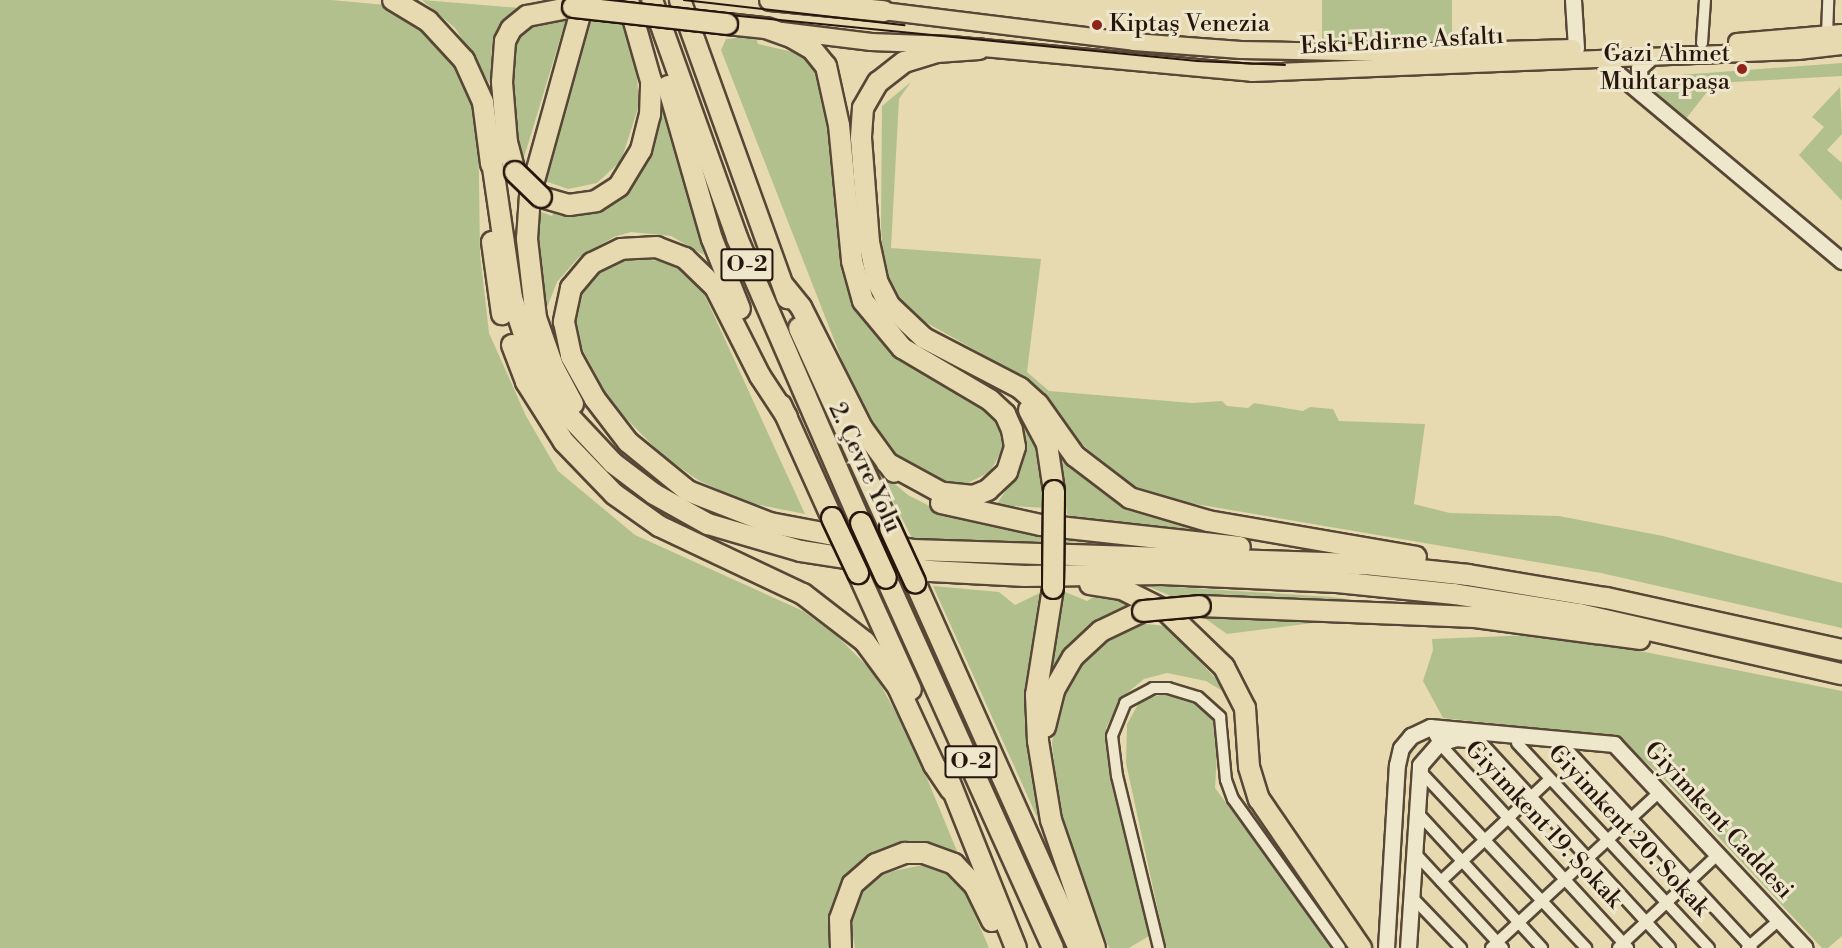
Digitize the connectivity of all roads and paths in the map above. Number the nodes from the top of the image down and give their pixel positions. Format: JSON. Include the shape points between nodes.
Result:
{"nodes":[{"id":1,"x":393,"y":0,"type":"edge"},
{"id":2,"x":537,"y":0,"type":"edge"},
{"id":3,"x":628,"y":0,"type":"edge"},
{"id":4,"x":643,"y":0,"type":"edge"},
{"id":5,"x":652,"y":0,"type":"edge"},
{"id":6,"x":680,"y":0,"type":"edge"},
{"id":7,"x":770,"y":0,"type":"edge"},
{"id":8,"x":861,"y":0,"type":"edge"},
{"id":9,"x":1565,"y":0,"type":"edge"},
{"id":10,"x":1573,"y":0,"type":"edge"},
{"id":11,"x":1705,"y":0,"type":"edge"},
{"id":12,"x":1828,"y":0,"type":"edge"},
{"id":13,"x":578,"y":3,"type":"edge"},
{"id":14,"x":883,"y":11,"type":"junction"},
{"id":15,"x":766,"y":28,"type":"junction"},
{"id":16,"x":1835,"y":35,"type":"edge"},
{"id":17,"x":1702,"y":44,"type":"junction"},
{"id":18,"x":1842,"y":46,"type":"edge"},
{"id":19,"x":979,"y":49,"type":"junction"},
{"id":20,"x":1303,"y":51,"type":"junction"},
{"id":21,"x":1374,"y":52,"type":"junction"},
{"id":22,"x":1585,"y":53,"type":"junction"},
{"id":23,"x":1652,"y":56,"type":"junction"},
{"id":24,"x":1350,"y":70,"type":"junction"},
{"id":25,"x":1302,"y":73,"type":"junction"},
{"id":26,"x":1641,"y":93,"type":"junction"},
{"id":27,"x":491,"y":154,"type":"junction"},
{"id":28,"x":1842,"y":261,"type":"edge"},
{"id":29,"x":784,"y":286,"type":"junction"},
{"id":30,"x":989,"y":370,"type":"junction"},
{"id":31,"x":787,"y":417,"type":"junction"},
{"id":32,"x":887,"y":463,"type":"junction"},
{"id":33,"x":633,"y":478,"type":"junction"},
{"id":34,"x":1365,"y":564,"type":"junction"},
{"id":35,"x":1025,"y":576,"type":"junction"},
{"id":36,"x":1503,"y":579,"type":"junction"},
{"id":37,"x":1694,"y":641,"type":"junction"},
{"id":38,"x":1842,"y":650,"type":"edge"},
{"id":39,"x":1842,"y":674,"type":"edge"},
{"id":40,"x":1430,"y":727,"type":"junction"},
{"id":41,"x":1479,"y":740,"type":"junction"},
{"id":42,"x":1439,"y":743,"type":"junction"},
{"id":43,"x":1517,"y":743,"type":"junction"},
{"id":44,"x":1566,"y":748,"type":"junction"},
{"id":45,"x":1042,"y":768,"type":"junction"},
{"id":46,"x":1420,"y":771,"type":"junction"},
{"id":47,"x":1550,"y":779,"type":"junction"},
{"id":48,"x":951,"y":790,"type":"junction"},
{"id":49,"x":1531,"y":796,"type":"junction"},
{"id":50,"x":1653,"y":798,"type":"junction"},
{"id":51,"x":1417,"y":812,"type":"junction"},
{"id":52,"x":1632,"y":818,"type":"junction"},
{"id":53,"x":1509,"y":819,"type":"junction"},
{"id":54,"x":1485,"y":840,"type":"junction"},
{"id":55,"x":1608,"y":840,"type":"junction"},
{"id":56,"x":1414,"y":852,"type":"junction"},
{"id":57,"x":1588,"y":858,"type":"junction"},
{"id":58,"x":1712,"y":860,"type":"junction"},
{"id":59,"x":1462,"y":861,"type":"junction"},
{"id":60,"x":1689,"y":880,"type":"junction"},
{"id":61,"x":1441,"y":881,"type":"junction"},
{"id":62,"x":1566,"y":881,"type":"junction"},
{"id":63,"x":1412,"y":897,"type":"junction"},
{"id":64,"x":1542,"y":901,"type":"junction"},
{"id":65,"x":1666,"y":902,"type":"junction"},
{"id":66,"x":1645,"y":921,"type":"junction"},
{"id":67,"x":1518,"y":922,"type":"junction"},
{"id":68,"x":1773,"y":925,"type":"junction"},
{"id":69,"x":1412,"y":945,"type":"edge"},
{"id":70,"x":1497,"y":946,"type":"edge"},
{"id":71,"x":1623,"y":946,"type":"edge"},
{"id":72,"x":1750,"y":947,"type":"edge"},
{"id":73,"x":842,"y":948,"type":"edge"},
{"id":74,"x":1005,"y":948,"type":"edge"},
{"id":75,"x":1016,"y":948,"type":"edge"},
{"id":76,"x":1053,"y":948,"type":"edge"},
{"id":77,"x":1078,"y":948,"type":"edge"},
{"id":78,"x":1095,"y":948,"type":"edge"},
{"id":79,"x":1159,"y":948,"type":"edge"},
{"id":80,"x":1340,"y":948,"type":"edge"},
{"id":81,"x":1361,"y":948,"type":"edge"},
{"id":82,"x":1386,"y":948,"type":"edge"},
{"id":83,"x":1461,"y":948,"type":"edge"},
{"id":84,"x":1542,"y":948,"type":"edge"},
{"id":85,"x":1586,"y":948,"type":"edge"},
{"id":86,"x":1670,"y":948,"type":"edge"},
{"id":87,"x":1709,"y":948,"type":"edge"},
{"id":88,"x":1795,"y":948,"type":"edge"},
{"id":89,"x":1805,"y":948,"type":"edge"}],
"edges":[{"from":1,"to":27,"type":"highway","via":[[428,21],[464,60],[483,102]]},
{"from":2,"to":13,"type":"highway","name":"Eski Edirne Asfaltı"},
{"from":3,"to":13,"type":"highway","bridge":true,"via":[[651,81],[650,115],[641,150],[619,186],[596,201],[569,205],[541,197],[515,171],[507,143],[502,82],[505,41],[511,29],[527,16]]},
{"from":4,"to":31,"type":"highway","via":[[712,239]]},
{"from":5,"to":76,"type":"highway","name":"2. Çevre Yolu","number":"O-2","bridge":true,"via":[[736,238]]},
{"from":6,"to":29,"type":"highway","name":"2. Çevre Yolu","number":"O-2"},
{"from":7,"to":14,"type":"highway","name":"Eski Edirne Asfaltı"},
{"from":8,"to":14,"type":"highway"},
{"from":9,"to":10,"type":"street"},
{"from":10,"to":22,"type":"street"},
{"from":11,"to":17,"type":"street"},
{"from":12,"to":16,"type":"street"},
{"from":13,"to":15,"type":"highway","name":"Eski Edirne Asfaltı","bridge":true},
{"from":13,"to":33,"type":"highway","via":[[530,195],[530,284],[544,345],[574,406]]},
{"from":14,"to":20,"type":"main road","name":"Eski Edirne Asfaltı","via":[[1134,42]]},
{"from":15,"to":19,"type":"main road","name":"Eski Edirne Asfaltı","via":[[872,42]]},
{"from":15,"to":32,"type":"highway","via":[[812,50],[831,80],[852,261],[863,301],[902,348],[990,400],[1005,414],[1012,430],[1015,447],[1006,472],[987,490],[973,496],[942,494]]},
{"from":16,"to":17,"type":"main road","name":"Eski Edirne Asfaltı"},
{"from":17,"to":22,"type":"main road","name":"Eski Edirne Asfaltı"},
{"from":18,"to":23,"type":"main road","name":"Eski Edirne Asfaltı"},
{"from":19,"to":25,"type":"main road","name":"Eski Edirne Asfaltı","via":[[1170,68]]},
{"from":19,"to":30,"type":"highway","via":[[916,56],[895,67],[868,96],[861,138],[869,242],[881,292],[913,331]]},
{"from":20,"to":21,"type":"main road","name":"Eski Edirne Asfaltı"},
{"from":20,"to":25,"type":"main road","via":[[1307,64]]},
{"from":21,"to":22,"type":"main road","name":"Eski Edirne Asfaltı"},
{"from":21,"to":24,"type":"main road","via":[[1350,57]]},
{"from":22,"to":23,"type":"main road","name":"Eski Edirne Asfaltı"},
{"from":22,"to":24,"type":"main road","name":"Eski Edirne Asfaltı","via":[[1549,68],[1444,71],[1429,65]]},
{"from":22,"to":26,"type":"street"},
{"from":23,"to":26,"type":"street","via":[[1639,68]]},
{"from":24,"to":25,"type":"main road","name":"Eski Edirne Asfaltı"},
{"from":26,"to":28,"type":"street"},
{"from":27,"to":33,"type":"highway","via":[[512,298],[533,362],[584,434]]},
{"from":27,"to":48,"type":"highway","via":[[493,253],[501,311],[526,382],[564,442],[614,494],[659,526],[803,594],[848,627],[878,657],[894,681]]},
{"from":29,"to":32,"type":"highway","via":[[801,307],[861,428]]},
{"from":29,"to":77,"type":"highway","name":"2. Çevre Yolu","number":"O-2","bridge":true,"via":[[825,387]]},
{"from":30,"to":36,"type":"highway","via":[[1038,404],[1075,456],[1091,471],[1144,504],[1208,521],[1448,563]]},
{"from":30,"to":45,"type":"highway","bridge":true,"via":[[1020,399],[1038,425],[1047,444],[1054,491],[1053,588],[1036,694]]},
{"from":31,"to":34,"type":"highway","via":[[760,376],[715,287],[686,258],[657,247],[621,249],[592,263],[571,288],[564,307],[566,339],[582,377],[608,418],[660,471],[688,491],[739,513],[813,533],[913,550]]},
{"from":31,"to":48,"type":"highway","bridge":true,"via":[[932,738]]},
{"from":32,"to":34,"type":"highway","via":[[921,494],[963,510],[1041,525],[1284,551]]},
{"from":33,"to":35,"type":"highway","via":[[708,524],[777,546],[885,567]]},
{"from":34,"to":36,"type":"highway"},
{"from":35,"to":37,"type":"highway","via":[[1162,574],[1376,585],[1548,609]]},
{"from":35,"to":81,"type":"highway","via":[[1097,584],[1139,595],[1177,619],[1214,656],[1233,680],[1245,708],[1249,767],[1259,800]]},
{"from":36,"to":38,"type":"highway"},
{"from":37,"to":39,"type":"highway"},
{"from":37,"to":45,"type":"highway","bridge":true,"via":[[1621,638],[1533,622],[1458,615],[1200,606],[1143,611],[1101,631],[1062,672],[1047,711]]},
{"from":40,"to":42,"type":"street","name":"Giyimkent 19. Sokak"},
{"from":40,"to":82,"type":"street","via":[[1411,736],[1401,748],[1397,765]]},
{"from":40,"to":89,"type":"street","name":"Giyimkent Caddesi","via":[[1614,744]]},
{"from":41,"to":42,"type":"street","name":"Giyimkent Caddesi","via":[[1456,738]]},
{"from":41,"to":43,"type":"street","name":"Giyimkent Caddesi"},
{"from":41,"to":49,"type":"street"},
{"from":42,"to":46,"type":"street","via":[[1428,752]]},
{"from":42,"to":53,"type":"street","name":"Giyimkent 19. Sokak"},
{"from":43,"to":44,"type":"street","name":"Giyimkent Caddesi"},
{"from":43,"to":47,"type":"street","name":"Giyimkent 20. Sokak"},
{"from":44,"to":50,"type":"street","name":"Giyimkent Caddesi","via":[[1611,754]]},
{"from":44,"to":52,"type":"street"},
{"from":45,"to":78,"type":"highway","via":[[1051,819]]},
{"from":46,"to":51,"type":"street"},
{"from":46,"to":54,"type":"street"},
{"from":47,"to":49,"type":"street"},
{"from":47,"to":55,"type":"street","name":"Giyimkent 20. Sokak"},
{"from":48,"to":75,"type":"highway"},
{"from":49,"to":53,"type":"street"},
{"from":49,"to":57,"type":"street"},
{"from":50,"to":52,"type":"street"},
{"from":50,"to":58,"type":"street","name":"Giyimkent Caddesi"},
{"from":51,"to":56,"type":"street"},
{"from":51,"to":59,"type":"street"},
{"from":52,"to":55,"type":"street"},
{"from":52,"to":60,"type":"street"},
{"from":53,"to":54,"type":"street"},
{"from":53,"to":62,"type":"street","name":"Giyimkent 19. Sokak"},
{"from":54,"to":59,"type":"street"},
{"from":54,"to":64,"type":"street"},
{"from":55,"to":57,"type":"street"},
{"from":55,"to":65,"type":"street","name":"Giyimkent 20. Sokak"},
{"from":56,"to":61,"type":"street"},
{"from":56,"to":63,"type":"street"},
{"from":57,"to":62,"type":"street"},
{"from":57,"to":66,"type":"street"},
{"from":58,"to":60,"type":"street"},
{"from":58,"to":68,"type":"street","name":"Giyimkent Caddesi"},
{"from":59,"to":61,"type":"street"},
{"from":59,"to":67,"type":"street"},
{"from":60,"to":65,"type":"street"},
{"from":60,"to":72,"type":"street"},
{"from":61,"to":70,"type":"street"},
{"from":62,"to":64,"type":"street"},
{"from":62,"to":71,"type":"street","name":"Giyimkent 19. Sokak"},
{"from":63,"to":69,"type":"street"},
{"from":63,"to":83,"type":"street"},
{"from":64,"to":67,"type":"street"},
{"from":64,"to":85,"type":"street"},
{"from":65,"to":66,"type":"street"},
{"from":65,"to":87,"type":"street","name":"Giyimkent 20. Sokak"},
{"from":66,"to":71,"type":"street"},
{"from":66,"to":86,"type":"street"},
{"from":67,"to":70,"type":"street"},
{"from":67,"to":84,"type":"street"},
{"from":68,"to":72,"type":"street"},
{"from":68,"to":88,"type":"street","name":"Giyimkent Caddesi"},
{"from":73,"to":74,"type":"highway","via":[[840,919],[853,884],[864,872],[889,858],[924,853],[943,858],[963,871],[975,886]]},
{"from":79,"to":80,"type":"street","via":[[1117,776],[1112,736],[1125,703],[1152,688],[1168,688],[1198,697],[1220,717],[1226,780],[1233,799]]}]}
